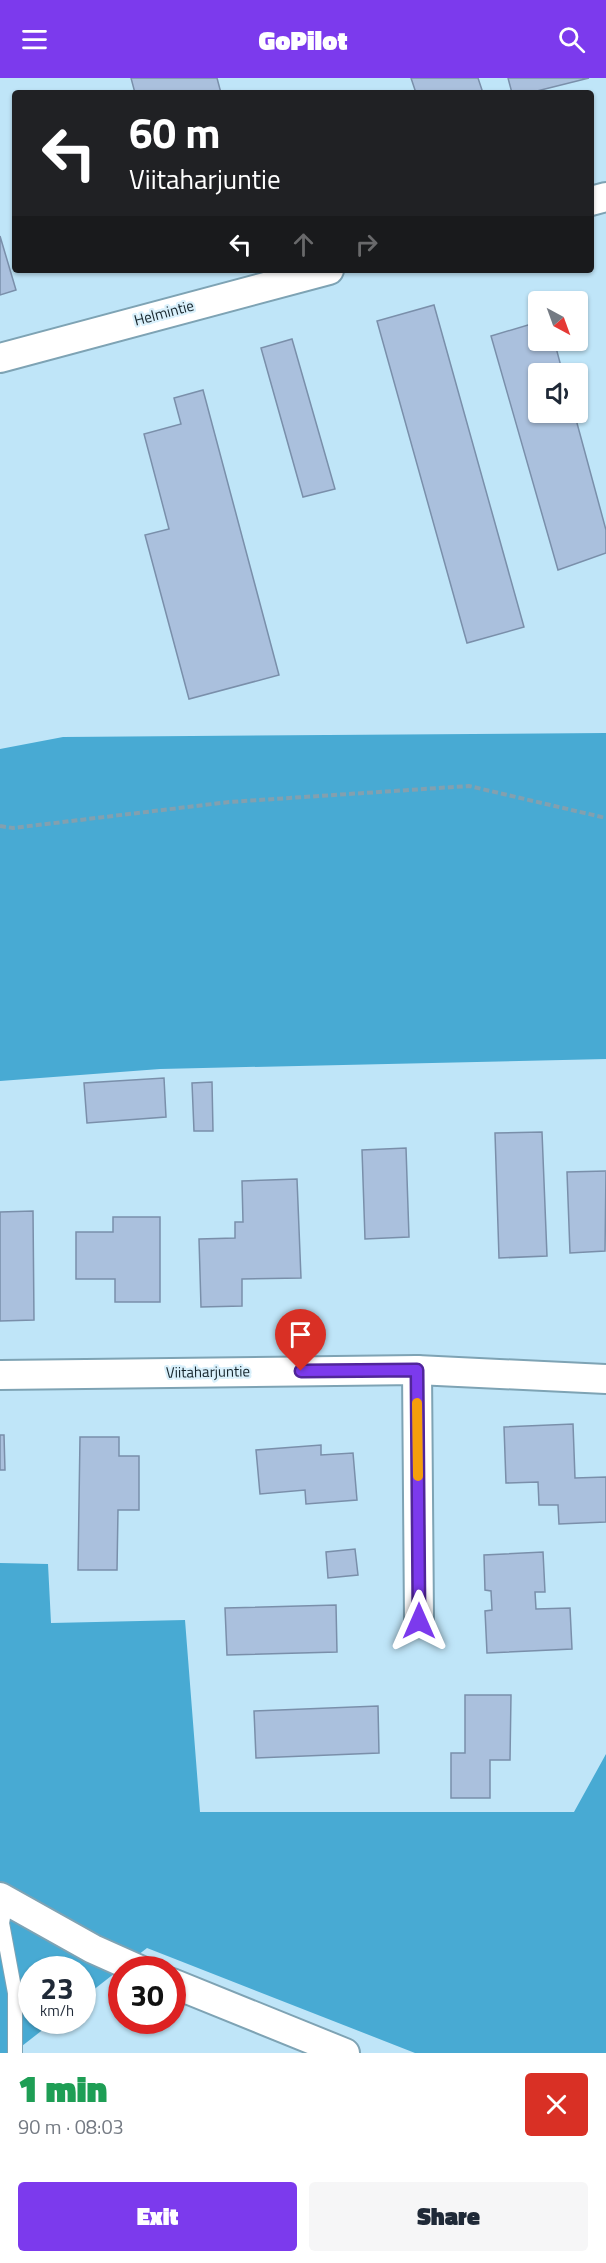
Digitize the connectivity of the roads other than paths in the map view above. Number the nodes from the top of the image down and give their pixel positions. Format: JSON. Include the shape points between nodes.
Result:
{"nodes":[{"id":1,"x":318,"y":273,"type":"edge"},
{"id":2,"x":0,"y":358,"type":"edge"},
{"id":3,"x":417,"y":1370,"type":"junction"},
{"id":4,"x":0,"y":1375,"type":"edge"},
{"id":5,"x":606,"y":1379,"type":"edge"},
{"id":6,"x":419,"y":1621,"type":"dead end"},
{"id":7,"x":3,"y":1900,"type":"edge"},
{"id":8,"x":109,"y":1956,"type":"edge"},
{"id":9,"x":186,"y":1989,"type":"edge"},
{"id":10,"x":15,"y":2053,"type":"edge"},
{"id":11,"x":345,"y":2053,"type":"edge"}],
"edges":[{"from":1,"to":2,"type":"street","name":"Helmintie"},
{"from":3,"to":4,"type":"street","name":"Viitaharjuntie"},
{"from":3,"to":5,"type":"street","name":"Viitaharjuntie"},
{"from":3,"to":6,"type":"street"},
{"from":7,"to":8,"type":"street"},
{"from":7,"to":10,"type":"lane","via":[[2,1923],[15,1993]]},
{"from":9,"to":11,"type":"street"}]}
